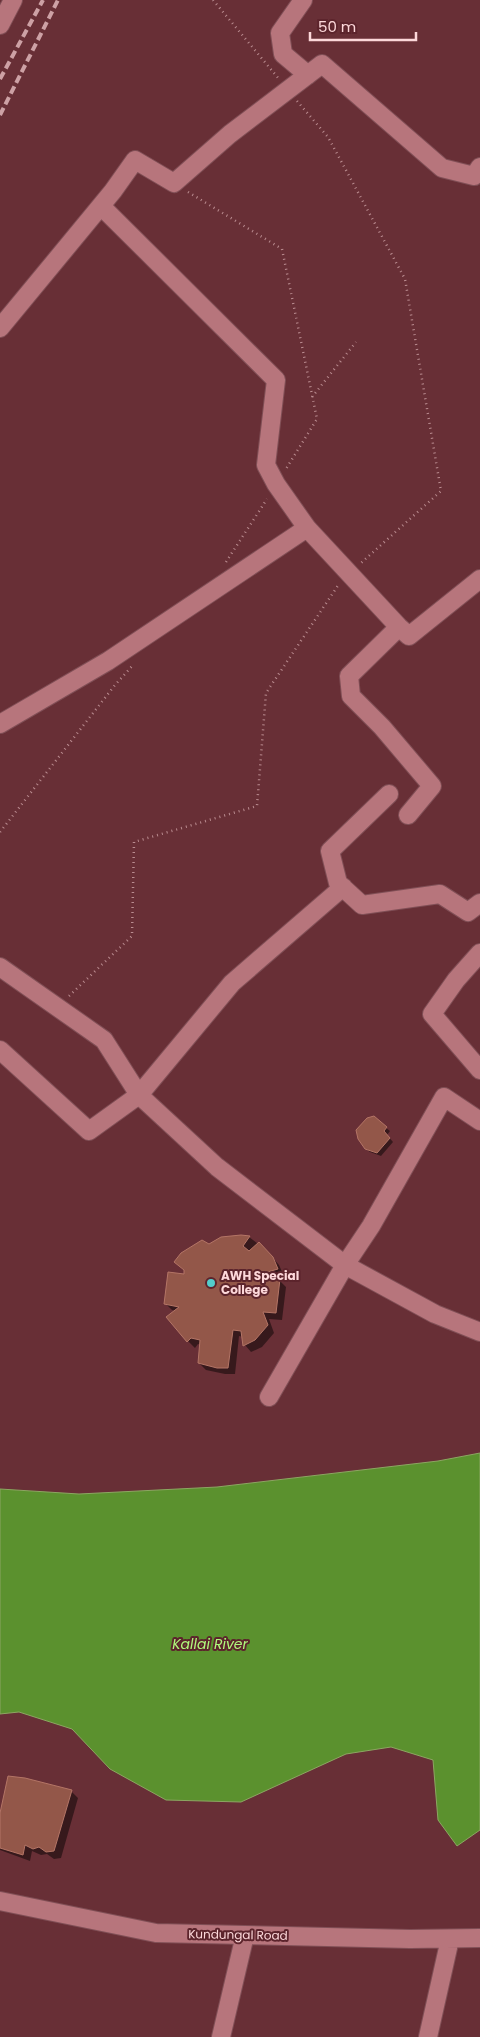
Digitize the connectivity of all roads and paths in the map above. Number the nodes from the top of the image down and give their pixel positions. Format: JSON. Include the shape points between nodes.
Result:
{"nodes":[{"id":1,"x":13,"y":0,"type":"edge"},
{"id":2,"x":303,"y":0,"type":"edge"},
{"id":3,"x":0,"y":25,"type":"edge"},
{"id":4,"x":308,"y":75,"type":"junction"},
{"id":5,"x":480,"y":167,"type":"edge"},
{"id":6,"x":174,"y":184,"type":"junction"},
{"id":7,"x":101,"y":206,"type":"junction"},
{"id":8,"x":0,"y":328,"type":"edge"},
{"id":9,"x":356,"y":342,"type":"dead end"},
{"id":10,"x":312,"y":397,"type":"junction"},
{"id":11,"x":276,"y":484,"type":"junction"},
{"id":12,"x":308,"y":528,"type":"junction"},
{"id":13,"x":224,"y":565,"type":"dead end"},
{"id":14,"x":480,"y":578,"type":"edge"},
{"id":15,"x":399,"y":627,"type":"junction"},
{"id":16,"x":134,"y":664,"type":"dead end"},
{"id":17,"x":0,"y":724,"type":"edge"},
{"id":18,"x":389,"y":794,"type":"dead end"},
{"id":19,"x":408,"y":814,"type":"dead end"},
{"id":20,"x":0,"y":832,"type":"edge"},
{"id":21,"x":343,"y":887,"type":"junction"},
{"id":22,"x":480,"y":903,"type":"edge"},
{"id":23,"x":480,"y":953,"type":"edge"},
{"id":24,"x":0,"y":967,"type":"edge"},
{"id":25,"x":0,"y":1050,"type":"edge"},
{"id":26,"x":480,"y":1070,"type":"edge"},
{"id":27,"x":139,"y":1095,"type":"junction"},
{"id":28,"x":480,"y":1121,"type":"edge"},
{"id":29,"x":345,"y":1265,"type":"junction"},
{"id":30,"x":480,"y":1332,"type":"edge"},
{"id":31,"x":268,"y":1397,"type":"dead end"},
{"id":32,"x":0,"y":1901,"type":"edge"},
{"id":33,"x":245,"y":1936,"type":"junction"},
{"id":34,"x":480,"y":1938,"type":"edge"},
{"id":35,"x":450,"y":1939,"type":"junction"},
{"id":36,"x":221,"y":2037,"type":"edge"},
{"id":37,"x":428,"y":2037,"type":"edge"}],
"edges":[{"from":1,"to":3,"type":"street"},
{"from":2,"to":4,"type":"street","via":[[280,33],[283,54]]},
{"from":4,"to":5,"type":"street","via":[[322,64],[442,168],[474,176]]},
{"from":4,"to":6,"type":"street","via":[[230,134]]},
{"from":6,"to":7,"type":"street","via":[[136,160]]},
{"from":6,"to":10,"type":"path","via":[[282,249]]},
{"from":7,"to":8,"type":"street"},
{"from":7,"to":11,"type":"street","via":[[276,380],[266,465]]},
{"from":9,"to":10,"type":"path"},
{"from":10,"to":11,"type":"path","via":[[317,419]]},
{"from":11,"to":12,"type":"street"},
{"from":11,"to":13,"type":"path"},
{"from":12,"to":15,"type":"street"},
{"from":12,"to":17,"type":"street","via":[[108,661]]},
{"from":14,"to":15,"type":"street","via":[[408,636]]},
{"from":15,"to":19,"type":"street","via":[[349,676],[351,696],[432,786]]},
{"from":16,"to":20,"type":"path"},
{"from":18,"to":21,"type":"street","via":[[330,851],[338,883]]},
{"from":21,"to":22,"type":"street","via":[[362,905],[440,894],[468,912]]},
{"from":21,"to":27,"type":"street","via":[[232,983]]},
{"from":23,"to":26,"type":"street","via":[[432,1014]]},
{"from":24,"to":27,"type":"street","via":[[104,1040]]},
{"from":25,"to":27,"type":"street","via":[[89,1131]]},
{"from":27,"to":29,"type":"street","via":[[217,1167]]},
{"from":28,"to":29,"type":"street","via":[[444,1097],[371,1226]]},
{"from":29,"to":30,"type":"street","via":[[435,1314]]},
{"from":29,"to":31,"type":"street"},
{"from":32,"to":33,"type":"street","name":"Kundungal Road","via":[[156,1933]]},
{"from":33,"to":35,"type":"street","name":"Kundungal Road"},
{"from":33,"to":36,"type":"street"},
{"from":34,"to":35,"type":"street","name":"Kundungal Road"},
{"from":35,"to":37,"type":"street"}]}
